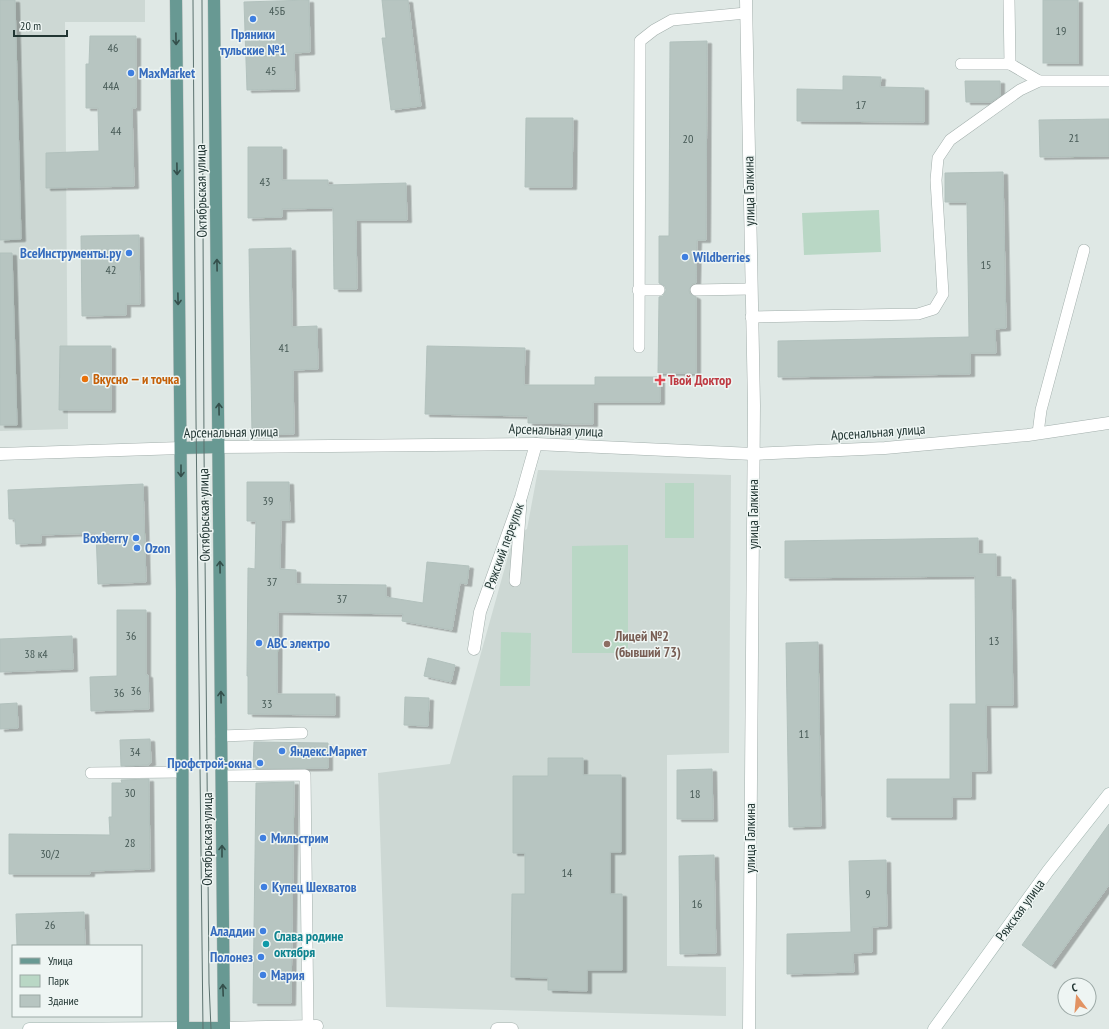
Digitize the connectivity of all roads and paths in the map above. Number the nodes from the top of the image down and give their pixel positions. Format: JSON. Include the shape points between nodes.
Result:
{"nodes":[{"id":1,"x":176,"y":0,"type":"edge"},
{"id":2,"x":214,"y":0,"type":"edge"},
{"id":3,"x":746,"y":0,"type":"edge"},
{"id":4,"x":1009,"y":0,"type":"edge"},
{"id":5,"x":746,"y":13,"type":"junction"},
{"id":6,"x":961,"y":64,"type":"dead end"},
{"id":7,"x":1010,"y":64,"type":"junction"},
{"id":8,"x":1038,"y":81,"type":"junction"},
{"id":9,"x":1109,"y":81,"type":"edge"},
{"id":10,"x":1084,"y":250,"type":"dead end"},
{"id":11,"x":750,"y":289,"type":"junction"},
{"id":12,"x":638,"y":290,"type":"junction"},
{"id":13,"x":659,"y":290,"type":"dead end"},
{"id":14,"x":696,"y":290,"type":"dead end"},
{"id":15,"x":751,"y":317,"type":"junction"},
{"id":16,"x":639,"y":347,"type":"dead end"},
{"id":17,"x":1109,"y":423,"type":"edge"},
{"id":18,"x":1038,"y":433,"type":"junction"},
{"id":19,"x":536,"y":444,"type":"junction"},
{"id":20,"x":181,"y":448,"type":"junction"},
{"id":21,"x":218,"y":448,"type":"junction"},
{"id":22,"x":0,"y":454,"type":"edge"},
{"id":23,"x":753,"y":454,"type":"junction"},
{"id":24,"x":521,"y":497,"type":"junction"},
{"id":25,"x":515,"y":581,"type":"dead end"},
{"id":26,"x":474,"y":649,"type":"dead end"},
{"id":27,"x":302,"y":733,"type":"dead end"},
{"id":28,"x":222,"y":736,"type":"junction"},
{"id":29,"x":182,"y":772,"type":"junction"},
{"id":30,"x":91,"y":773,"type":"dead end"},
{"id":31,"x":222,"y":776,"type":"junction"},
{"id":32,"x":1109,"y":794,"type":"edge"},
{"id":33,"x":315,"y":1027,"type":"edge"},
{"id":34,"x":183,"y":1028,"type":"edge"},
{"id":35,"x":224,"y":1028,"type":"edge"},
{"id":36,"x":29,"y":1029,"type":"edge"},
{"id":37,"x":46,"y":1029,"type":"edge"},
{"id":38,"x":497,"y":1029,"type":"edge"},
{"id":39,"x":512,"y":1029,"type":"edge"},
{"id":40,"x":749,"y":1029,"type":"edge"},
{"id":41,"x":934,"y":1029,"type":"edge"}],
"edges":[{"from":1,"to":20,"type":"main road","name":"Октябрьская улица","one_way":true},
{"from":21,"to":2,"type":"main road","name":"Октябрьская улица","one_way":true},
{"from":3,"to":5,"type":"street","name":"улица Галкина"},
{"from":4,"to":7,"type":"lane"},
{"from":5,"to":11,"type":"street","name":"улица Галкина"},
{"from":5,"to":12,"type":"lane","via":[[672,20],[640,41]]},
{"from":6,"to":7,"type":"lane"},
{"from":7,"to":8,"type":"lane"},
{"from":8,"to":9,"type":"lane"},
{"from":8,"to":15,"type":"lane","via":[[1020,90],[950,140],[938,158],[936,180],[943,294],[934,309],[918,314]]},
{"from":10,"to":18,"type":"lane","via":[[1041,410]]},
{"from":11,"to":14,"type":"lane"},
{"from":11,"to":15,"type":"street","name":"улица Галкина"},
{"from":12,"to":13,"type":"lane"},
{"from":12,"to":16,"type":"lane"},
{"from":15,"to":23,"type":"street","name":"улица Галкина"},
{"from":17,"to":18,"type":"street","name":"Арсенальная улица"},
{"from":18,"to":23,"type":"street","name":"Арсенальная улица","via":[[884,448]]},
{"from":19,"to":21,"type":"street","name":"Арсенальная улица"},
{"from":19,"to":23,"type":"street","name":"Арсенальная улица"},
{"from":19,"to":24,"type":"street","name":"Ряжский переулок"},
{"from":20,"to":21,"type":"main road","name":"Арсенальная улица"},
{"from":20,"to":22,"type":"street","name":"Арсенальная улица"},
{"from":20,"to":29,"type":"main road","name":"Октябрьская улица","one_way":true},
{"from":28,"to":21,"type":"main road","name":"Октябрьская улица","one_way":true},
{"from":23,"to":40,"type":"street","name":"улица Галкина"},
{"from":24,"to":25,"type":"lane"},
{"from":24,"to":26,"type":"street","name":"Ряжский переулок","via":[[480,612]]},
{"from":27,"to":28,"type":"lane"},
{"from":28,"to":31,"type":"main road","name":"Октябрьская улица"},
{"from":29,"to":30,"type":"lane"},
{"from":29,"to":34,"type":"main road","name":"Октябрьская улица"},
{"from":31,"to":33,"type":"lane","via":[[305,775]]},
{"from":35,"to":31,"type":"main road","name":"Октябрьская улица","one_way":true},
{"from":32,"to":41,"type":"street","name":"Ряжская улица","via":[[1048,872]]},
{"from":33,"to":35,"type":"street"},
{"from":34,"to":35,"type":"main road"},
{"from":34,"to":37,"type":"street"},
{"from":36,"to":37,"type":"street"},
{"from":38,"to":39,"type":"street"}]}
